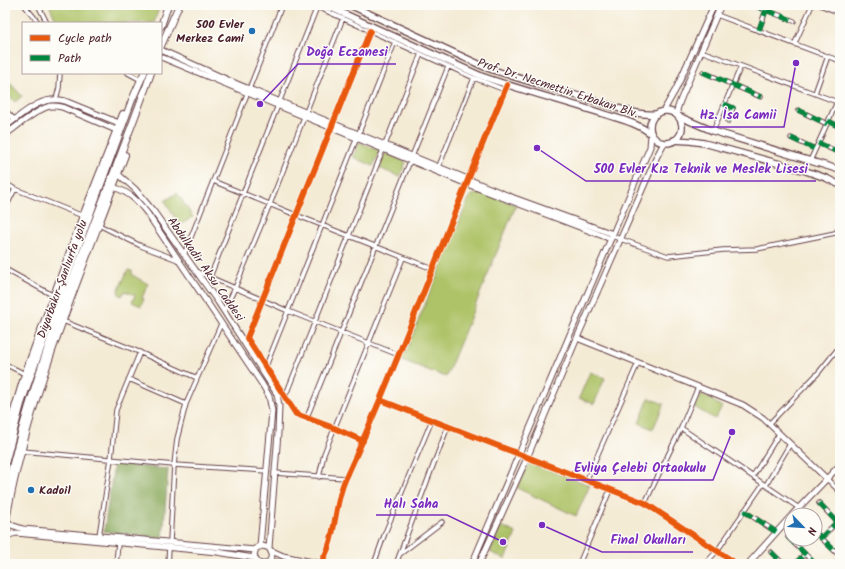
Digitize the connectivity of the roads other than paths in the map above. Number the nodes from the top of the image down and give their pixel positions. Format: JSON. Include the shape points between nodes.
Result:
{"nodes":[{"id":1,"x":24,"y":5,"type":"edge"},
{"id":2,"x":38,"y":5,"type":"edge"},
{"id":3,"x":168,"y":5,"type":"edge"},
{"id":4,"x":179,"y":5,"type":"edge"},
{"id":5,"x":282,"y":5,"type":"edge"},
{"id":6,"x":325,"y":5,"type":"edge"},
{"id":7,"x":350,"y":5,"type":"edge"},
{"id":8,"x":714,"y":5,"type":"edge"},
{"id":9,"x":721,"y":5,"type":"edge"},
{"id":10,"x":752,"y":5,"type":"edge"},
{"id":11,"x":812,"y":5,"type":"edge"},
{"id":12,"x":822,"y":5,"type":"edge"},
{"id":13,"x":315,"y":6,"type":"edge"},
{"id":14,"x":766,"y":10,"type":"junction"},
{"id":15,"x":840,"y":12,"type":"edge"},
{"id":16,"x":717,"y":15,"type":"junction"},
{"id":17,"x":343,"y":18,"type":"junction"},
{"id":18,"x":794,"y":21,"type":"dead end"},
{"id":19,"x":38,"y":22,"type":"edge"},
{"id":20,"x":47,"y":22,"type":"edge"},
{"id":21,"x":162,"y":23,"type":"edge"},
{"id":22,"x":759,"y":30,"type":"junction"},
{"id":23,"x":370,"y":31,"type":"junction"},
{"id":24,"x":395,"y":42,"type":"junction"},
{"id":25,"x":795,"y":43,"type":"junction"},
{"id":26,"x":162,"y":44,"type":"edge"},
{"id":27,"x":162,"y":50,"type":"edge"},
{"id":28,"x":701,"y":51,"type":"junction"},
{"id":29,"x":421,"y":54,"type":"junction"},
{"id":30,"x":828,"y":56,"type":"junction"},
{"id":31,"x":162,"y":58,"type":"edge"},
{"id":32,"x":840,"y":61,"type":"edge"},
{"id":33,"x":741,"y":66,"type":"junction"},
{"id":34,"x":448,"y":67,"type":"junction"},
{"id":35,"x":703,"y":72,"type":"dead end"},
{"id":36,"x":60,"y":74,"type":"edge"},
{"id":37,"x":130,"y":74,"type":"edge"},
{"id":38,"x":144,"y":74,"type":"edge"},
{"id":39,"x":151,"y":74,"type":"edge"},
{"id":40,"x":474,"y":78,"type":"junction"},
{"id":41,"x":141,"y":80,"type":"junction"},
{"id":42,"x":733,"y":84,"type":"junction"},
{"id":43,"x":506,"y":88,"type":"junction"},
{"id":44,"x":248,"y":91,"type":"junction"},
{"id":45,"x":815,"y":93,"type":"junction"},
{"id":46,"x":761,"y":97,"type":"dead end"},
{"id":47,"x":56,"y":99,"type":"junction"},
{"id":48,"x":132,"y":100,"type":"junction"},
{"id":49,"x":141,"y":102,"type":"junction"},
{"id":50,"x":839,"y":102,"type":"edge"},
{"id":51,"x":278,"y":104,"type":"junction"},
{"id":52,"x":724,"y":104,"type":"junction"},
{"id":53,"x":5,"y":110,"type":"edge"},
{"id":54,"x":664,"y":110,"type":"junction"},
{"id":55,"x":798,"y":110,"type":"dead end"},
{"id":56,"x":305,"y":114,"type":"junction"},
{"id":57,"x":655,"y":114,"type":"junction"},
{"id":58,"x":678,"y":116,"type":"junction"},
{"id":59,"x":15,"y":120,"type":"junction"},
{"id":60,"x":728,"y":121,"type":"dead end"},
{"id":61,"x":828,"y":122,"type":"junction"},
{"id":62,"x":332,"y":125,"type":"junction"},
{"id":63,"x":118,"y":126,"type":"junction"},
{"id":64,"x":5,"y":127,"type":"edge"},
{"id":65,"x":840,"y":127,"type":"edge"},
{"id":66,"x":713,"y":131,"type":"junction"},
{"id":67,"x":651,"y":134,"type":"junction"},
{"id":68,"x":5,"y":135,"type":"edge"},
{"id":69,"x":357,"y":136,"type":"junction"},
{"id":70,"x":791,"y":138,"type":"dead end"},
{"id":71,"x":674,"y":140,"type":"junction"},
{"id":72,"x":664,"y":143,"type":"junction"},
{"id":73,"x":818,"y":143,"type":"junction"},
{"id":74,"x":385,"y":147,"type":"junction"},
{"id":75,"x":815,"y":149,"type":"junction"},
{"id":76,"x":840,"y":153,"type":"edge"},
{"id":77,"x":412,"y":158,"type":"junction"},
{"id":78,"x":810,"y":161,"type":"junction"},
{"id":79,"x":439,"y":166,"type":"junction"},
{"id":80,"x":840,"y":170,"type":"edge"},
{"id":81,"x":118,"y":174,"type":"junction"},
{"id":82,"x":214,"y":181,"type":"junction"},
{"id":83,"x":468,"y":181,"type":"junction"},
{"id":84,"x":5,"y":183,"type":"edge"},
{"id":85,"x":130,"y":185,"type":"junction"},
{"id":86,"x":840,"y":185,"type":"edge"},
{"id":87,"x":113,"y":187,"type":"junction"},
{"id":88,"x":15,"y":189,"type":"junction"},
{"id":89,"x":122,"y":190,"type":"junction"},
{"id":90,"x":243,"y":194,"type":"junction"},
{"id":91,"x":270,"y":204,"type":"junction"},
{"id":92,"x":5,"y":209,"type":"edge"},
{"id":93,"x":296,"y":215,"type":"junction"},
{"id":94,"x":83,"y":216,"type":"junction"},
{"id":95,"x":99,"y":225,"type":"junction"},
{"id":96,"x":322,"y":225,"type":"junction"},
{"id":97,"x":840,"y":228,"type":"edge"},
{"id":98,"x":350,"y":236,"type":"junction"},
{"id":99,"x":612,"y":237,"type":"junction"},
{"id":100,"x":620,"y":239,"type":"junction"},
{"id":101,"x":376,"y":246,"type":"junction"},
{"id":102,"x":184,"y":255,"type":"junction"},
{"id":103,"x":403,"y":258,"type":"junction"},
{"id":104,"x":178,"y":260,"type":"junction"},
{"id":105,"x":5,"y":269,"type":"edge"},
{"id":106,"x":433,"y":269,"type":"junction"},
{"id":107,"x":195,"y":271,"type":"junction"},
{"id":108,"x":210,"y":277,"type":"junction"},
{"id":109,"x":235,"y":288,"type":"junction"},
{"id":110,"x":54,"y":296,"type":"junction"},
{"id":111,"x":263,"y":300,"type":"junction"},
{"id":112,"x":288,"y":311,"type":"junction"},
{"id":113,"x":224,"y":312,"type":"junction"},
{"id":114,"x":64,"y":321,"type":"junction"},
{"id":115,"x":315,"y":322,"type":"junction"},
{"id":116,"x":221,"y":324,"type":"junction"},
{"id":117,"x":342,"y":333,"type":"junction"},
{"id":118,"x":577,"y":338,"type":"junction"},
{"id":119,"x":369,"y":344,"type":"junction"},
{"id":120,"x":840,"y":346,"type":"edge"},
{"id":121,"x":140,"y":352,"type":"junction"},
{"id":122,"x":399,"y":355,"type":"junction"},
{"id":123,"x":638,"y":363,"type":"junction"},
{"id":124,"x":5,"y":364,"type":"edge"},
{"id":125,"x":264,"y":368,"type":"junction"},
{"id":126,"x":25,"y":374,"type":"junction"},
{"id":127,"x":197,"y":378,"type":"junction"},
{"id":128,"x":129,"y":379,"type":"junction"},
{"id":129,"x":698,"y":386,"type":"junction"},
{"id":130,"x":285,"y":397,"type":"junction"},
{"id":131,"x":380,"y":400,"type":"junction"},
{"id":132,"x":186,"y":404,"type":"junction"},
{"id":133,"x":307,"y":418,"type":"junction"},
{"id":134,"x":432,"y":420,"type":"junction"},
{"id":135,"x":769,"y":424,"type":"junction"},
{"id":136,"x":448,"y":426,"type":"junction"},
{"id":137,"x":334,"y":428,"type":"junction"},
{"id":138,"x":681,"y":428,"type":"junction"},
{"id":139,"x":779,"y":434,"type":"junction"},
{"id":140,"x":5,"y":441,"type":"edge"},
{"id":141,"x":363,"y":441,"type":"junction"},
{"id":142,"x":790,"y":444,"type":"junction"},
{"id":143,"x":21,"y":451,"type":"junction"},
{"id":144,"x":519,"y":454,"type":"junction"},
{"id":145,"x":527,"y":458,"type":"junction"},
{"id":146,"x":111,"y":459,"type":"junction"},
{"id":147,"x":5,"y":464,"type":"edge"},
{"id":148,"x":174,"y":465,"type":"junction"},
{"id":149,"x":840,"y":465,"type":"edge"},
{"id":150,"x":267,"y":471,"type":"junction"},
{"id":151,"x":274,"y":473,"type":"junction"},
{"id":152,"x":319,"y":476,"type":"junction"},
{"id":153,"x":753,"y":476,"type":"junction"},
{"id":154,"x":346,"y":478,"type":"junction"},
{"id":155,"x":827,"y":479,"type":"junction"},
{"id":156,"x":586,"y":481,"type":"junction"},
{"id":157,"x":764,"y":485,"type":"junction"},
{"id":158,"x":610,"y":490,"type":"junction"},
{"id":159,"x":840,"y":492,"type":"edge"},
{"id":160,"x":5,"y":497,"type":"edge"},
{"id":161,"x":645,"y":503,"type":"junction"},
{"id":162,"x":819,"y":503,"type":"dead end"},
{"id":163,"x":797,"y":507,"type":"edge"},
{"id":164,"x":800,"y":507,"type":"edge"},
{"id":165,"x":744,"y":511,"type":"junction"},
{"id":166,"x":6,"y":519,"type":"junction"},
{"id":167,"x":442,"y":522,"type":"dead end"},
{"id":168,"x":839,"y":523,"type":"edge"},
{"id":169,"x":783,"y":525,"type":"edge"},
{"id":170,"x":5,"y":526,"type":"edge"},
{"id":171,"x":776,"y":532,"type":"junction"},
{"id":172,"x":99,"y":536,"type":"junction"},
{"id":173,"x":823,"y":536,"type":"edge"},
{"id":174,"x":5,"y":538,"type":"edge"},
{"id":175,"x":823,"y":540,"type":"edge"},
{"id":176,"x":118,"y":543,"type":"junction"},
{"id":177,"x":169,"y":545,"type":"junction"},
{"id":178,"x":260,"y":546,"type":"junction"},
{"id":179,"x":798,"y":547,"type":"edge"},
{"id":180,"x":270,"y":549,"type":"junction"},
{"id":181,"x":255,"y":550,"type":"junction"},
{"id":182,"x":717,"y":551,"type":"junction"},
{"id":183,"x":771,"y":552,"type":"dead end"},
{"id":184,"x":399,"y":554,"type":"junction"},
{"id":185,"x":805,"y":554,"type":"junction"},
{"id":186,"x":840,"y":556,"type":"edge"},
{"id":187,"x":257,"y":562,"type":"edge"},
{"id":188,"x":268,"y":563,"type":"edge"},
{"id":189,"x":116,"y":564,"type":"edge"},
{"id":190,"x":168,"y":564,"type":"edge"},
{"id":191,"x":286,"y":564,"type":"edge"},
{"id":192,"x":321,"y":564,"type":"edge"},
{"id":193,"x":374,"y":564,"type":"edge"},
{"id":194,"x":396,"y":564,"type":"edge"},
{"id":195,"x":472,"y":564,"type":"edge"},
{"id":196,"x":479,"y":564,"type":"edge"},
{"id":197,"x":579,"y":564,"type":"edge"},
{"id":198,"x":705,"y":564,"type":"edge"},
{"id":199,"x":737,"y":564,"type":"edge"},
{"id":200,"x":748,"y":564,"type":"edge"},
{"id":201,"x":783,"y":564,"type":"edge"},
{"id":202,"x":795,"y":564,"type":"edge"},
{"id":203,"x":815,"y":564,"type":"edge"}],
"edges":[{"from":1,"to":19,"type":"street"},
{"from":2,"to":20,"type":"street"},
{"from":3,"to":21,"type":"highway"},
{"from":4,"to":26,"type":"highway"},
{"from":5,"to":44,"type":"street"},
{"from":6,"to":43,"type":"main road","name":"Prof. Dr. Necmettin Erbakan Blv."},
{"from":7,"to":57,"type":"main road","name":"Prof. Dr. Necmettin Erbakan Blv.","via":[[487,68],[635,112]]},
{"from":8,"to":54,"type":"main road","via":[[680,82]]},
{"from":9,"to":16,"type":"main road"},
{"from":10,"to":14,"type":"street"},
{"from":11,"to":25,"type":"street"},
{"from":12,"to":15,"type":"main road"},
{"from":13,"to":17,"type":"street"},
{"from":13,"to":51,"type":"street"},
{"from":14,"to":18,"type":"street"},
{"from":14,"to":22,"type":"street"},
{"from":16,"to":22,"type":"street"},
{"from":16,"to":28,"type":"main road"},
{"from":17,"to":23,"type":"street"},
{"from":17,"to":56,"type":"street"},
{"from":22,"to":25,"type":"street"},
{"from":23,"to":24,"type":"street"},
{"from":23,"to":62,"type":"street"},
{"from":24,"to":29,"type":"street"},
{"from":24,"to":69,"type":"street"},
{"from":25,"to":30,"type":"street"},
{"from":27,"to":44,"type":"main road"},
{"from":28,"to":33,"type":"street"},
{"from":28,"to":58,"type":"main road","via":[[678,105]]},
{"from":29,"to":34,"type":"street"},
{"from":29,"to":74,"type":"street"},
{"from":30,"to":32,"type":"street"},
{"from":30,"to":45,"type":"street"},
{"from":31,"to":44,"type":"main road"},
{"from":33,"to":42,"type":"street"},
{"from":33,"to":45,"type":"street"},
{"from":34,"to":40,"type":"street"},
{"from":34,"to":77,"type":"street"},
{"from":35,"to":42,"type":"street"},
{"from":36,"to":47,"type":"street"},
{"from":37,"to":41,"type":"street"},
{"from":38,"to":41,"type":"highway","name":"Diyarbakır-Şanlıurfa yolu"},
{"from":39,"to":49,"type":"highway","name":"Diyarbakır-Şanlıurfa yolu"},
{"from":40,"to":43,"type":"street"},
{"from":40,"to":79,"type":"street"},
{"from":41,"to":48,"type":"highway","name":"Diyarbakır-Şanlıurfa yolu"},
{"from":42,"to":46,"type":"street"},
{"from":42,"to":52,"type":"street"},
{"from":43,"to":67,"type":"main road","name":"Prof. Dr. Necmettin Erbakan Blv.","via":[[577,105],[640,126]]},
{"from":43,"to":83,"type":"street"},
{"from":44,"to":51,"type":"main road"},
{"from":44,"to":82,"type":"street"},
{"from":45,"to":50,"type":"street"},
{"from":47,"to":59,"type":"main road","via":[[35,105]]},
{"from":47,"to":63,"type":"main road"},
{"from":48,"to":63,"type":"highway","via":[[126,106]]},
{"from":48,"to":147,"type":"highway","name":"Diyarbakır-Şanlıurfa yolu","via":[[21,404]]},
{"from":49,"to":81,"type":"highway","via":[[139,116]]},
{"from":49,"to":160,"type":"highway","name":"Diyarbakır-Şanlıurfa yolu","via":[[33,389]]},
{"from":50,"to":61,"type":"street"},
{"from":51,"to":56,"type":"main road"},
{"from":51,"to":90,"type":"street"},
{"from":52,"to":60,"type":"street","via":[[733,108]]},
{"from":52,"to":66,"type":"street"},
{"from":53,"to":59,"type":"street"},
{"from":54,"to":57,"type":"main road"},
{"from":54,"to":58,"type":"main road"},
{"from":55,"to":61,"type":"street"},
{"from":56,"to":62,"type":"main road"},
{"from":56,"to":91,"type":"street"},
{"from":57,"to":67,"type":"main road","via":[[650,124]]},
{"from":58,"to":66,"type":"main road"},
{"from":58,"to":71,"type":"main road","via":[[681,121],[681,132]]},
{"from":59,"to":64,"type":"main road"},
{"from":61,"to":65,"type":"street"},
{"from":61,"to":73,"type":"street"},
{"from":62,"to":69,"type":"main road"},
{"from":62,"to":93,"type":"street"},
{"from":63,"to":68,"type":"main road","via":[[54,105],[37,112]]},
{"from":63,"to":94,"type":"highway"},
{"from":66,"to":78,"type":"main road"},
{"from":67,"to":72,"type":"main road"},
{"from":67,"to":99,"type":"main road","via":[[650,147]]},
{"from":69,"to":74,"type":"main road"},
{"from":69,"to":96,"type":"street"},
{"from":70,"to":75,"type":"street"},
{"from":71,"to":72,"type":"main road"},
{"from":71,"to":86,"type":"main road","via":[[704,143],[826,178]]},
{"from":72,"to":100,"type":"main road"},
{"from":73,"to":75,"type":"street"},
{"from":73,"to":76,"type":"street"},
{"from":74,"to":77,"type":"main road"},
{"from":74,"to":98,"type":"street"},
{"from":75,"to":78,"type":"street"},
{"from":77,"to":79,"type":"main road"},
{"from":77,"to":83,"type":"main road"},
{"from":77,"to":101,"type":"street"},
{"from":78,"to":80,"type":"main road"},
{"from":79,"to":83,"type":"main road"},
{"from":81,"to":85,"type":"main road","name":"Abdulkadir Aksu Caddesi"},
{"from":81,"to":87,"type":"highway"},
{"from":82,"to":90,"type":"street"},
{"from":82,"to":102,"type":"street"},
{"from":83,"to":99,"type":"main road"},
{"from":83,"to":106,"type":"street"},
{"from":84,"to":88,"type":"street"},
{"from":85,"to":89,"type":"main road","via":[[124,184]]},
{"from":85,"to":102,"type":"main road","name":"Abdulkadir Aksu Caddesi","via":[[154,212]]},
{"from":87,"to":89,"type":"main road","name":"Abdulkadir Aksu Caddesi"},
{"from":87,"to":95,"type":"highway"},
{"from":88,"to":92,"type":"street"},
{"from":88,"to":94,"type":"street"},
{"from":89,"to":104,"type":"main road","name":"Abdulkadir Aksu Caddesi","via":[[136,200]]},
{"from":90,"to":91,"type":"street"},
{"from":90,"to":108,"type":"street"},
{"from":91,"to":93,"type":"street"},
{"from":91,"to":109,"type":"street"},
{"from":93,"to":96,"type":"street"},
{"from":93,"to":111,"type":"street"},
{"from":94,"to":110,"type":"highway"},
{"from":95,"to":104,"type":"street","via":[[141,246]]},
{"from":95,"to":114,"type":"highway"},
{"from":96,"to":98,"type":"street"},
{"from":96,"to":112,"type":"street"},
{"from":97,"to":100,"type":"street","via":[[835,233],[757,249],[668,256]]},
{"from":98,"to":101,"type":"street"},
{"from":98,"to":115,"type":"street"},
{"from":99,"to":100,"type":"street"},
{"from":99,"to":144,"type":"main road"},
{"from":100,"to":118,"type":"main road"},
{"from":101,"to":103,"type":"street"},
{"from":101,"to":117,"type":"street"},
{"from":102,"to":107,"type":"main road","name":"Abdulkadir Aksu Caddesi"},
{"from":103,"to":106,"type":"street"},
{"from":103,"to":119,"type":"street"},
{"from":104,"to":116,"type":"main road","name":"Abdulkadir Aksu Caddesi"},
{"from":105,"to":110,"type":"street"},
{"from":106,"to":122,"type":"street"},
{"from":107,"to":108,"type":"street"},
{"from":107,"to":113,"type":"main road","name":"Abdulkadir Aksu Caddesi"},
{"from":108,"to":109,"type":"street"},
{"from":109,"to":111,"type":"street"},
{"from":109,"to":113,"type":"street"},
{"from":110,"to":126,"type":"highway"},
{"from":111,"to":112,"type":"street"},
{"from":111,"to":125,"type":"street","via":[[247,338]]},
{"from":112,"to":115,"type":"street"},
{"from":112,"to":125,"type":"street"},
{"from":113,"to":125,"type":"main road","name":"Abdulkadir Aksu Caddesi"},
{"from":114,"to":121,"type":"street"},
{"from":114,"to":143,"type":"highway","via":[[35,402]]},
{"from":115,"to":117,"type":"street"},
{"from":115,"to":130,"type":"street"},
{"from":116,"to":127,"type":"street"},
{"from":116,"to":150,"type":"main road","name":"Abdulkadir Aksu Caddesi","via":[[262,384],[272,404]]},
{"from":117,"to":119,"type":"street"},
{"from":117,"to":133,"type":"street"},
{"from":118,"to":123,"type":"main road"},
{"from":118,"to":145,"type":"main road"},
{"from":119,"to":122,"type":"street"},
{"from":119,"to":137,"type":"street"},
{"from":120,"to":135,"type":"street"},
{"from":121,"to":127,"type":"street"},
{"from":121,"to":128,"type":"street"},
{"from":122,"to":131,"type":"street"},
{"from":123,"to":129,"type":"main road"},
{"from":123,"to":156,"type":"street"},
{"from":124,"to":126,"type":"street"},
{"from":125,"to":130,"type":"street"},
{"from":125,"to":151,"type":"main road","name":"Abdulkadir Aksu Caddesi","via":[[278,399]]},
{"from":126,"to":140,"type":"highway"},
{"from":127,"to":132,"type":"street"},
{"from":128,"to":132,"type":"street"},
{"from":128,"to":146,"type":"street","via":[[116,410]]},
{"from":129,"to":135,"type":"main road","via":[[748,408]]},
{"from":129,"to":138,"type":"street"},
{"from":130,"to":133,"type":"street","via":[[296,414]]},
{"from":131,"to":134,"type":"street"},
{"from":131,"to":141,"type":"street"},
{"from":132,"to":148,"type":"street","via":[[177,439]]},
{"from":133,"to":137,"type":"street"},
{"from":134,"to":136,"type":"street"},
{"from":134,"to":193,"type":"street"},
{"from":135,"to":139,"type":"main road"},
{"from":136,"to":144,"type":"street"},
{"from":136,"to":184,"type":"street"},
{"from":137,"to":141,"type":"street"},
{"from":137,"to":152,"type":"street"},
{"from":138,"to":153,"type":"street"},
{"from":138,"to":161,"type":"street"},
{"from":139,"to":142,"type":"main road"},
{"from":139,"to":153,"type":"street"},
{"from":141,"to":154,"type":"street"},
{"from":142,"to":155,"type":"main road"},
{"from":142,"to":157,"type":"street"},
{"from":143,"to":146,"type":"street"},
{"from":143,"to":166,"type":"highway"},
{"from":144,"to":145,"type":"street"},
{"from":144,"to":195,"type":"main road"},
{"from":145,"to":156,"type":"street"},
{"from":145,"to":196,"type":"main road"},
{"from":146,"to":148,"type":"street"},
{"from":146,"to":172,"type":"street"},
{"from":148,"to":150,"type":"street"},
{"from":148,"to":177,"type":"street"},
{"from":149,"to":155,"type":"main road"},
{"from":150,"to":178,"type":"main road","name":"Abdulkadir Aksu Caddesi"},
{"from":151,"to":152,"type":"street"},
{"from":151,"to":180,"type":"main road","name":"Abdulkadir Aksu Caddesi"},
{"from":152,"to":154,"type":"street"},
{"from":153,"to":157,"type":"street"},
{"from":154,"to":192,"type":"street","via":[[328,550]]},
{"from":155,"to":159,"type":"street"},
{"from":155,"to":164,"type":"main road"},
{"from":156,"to":158,"type":"street"},
{"from":157,"to":163,"type":"street"},
{"from":157,"to":165,"type":"street"},
{"from":158,"to":161,"type":"street"},
{"from":158,"to":197,"type":"street"},
{"from":161,"to":182,"type":"street"},
{"from":162,"to":168,"type":"street"},
{"from":165,"to":171,"type":"street"},
{"from":165,"to":182,"type":"street"},
{"from":166,"to":170,"type":"highway"},
{"from":166,"to":172,"type":"main road","via":[[16,527]]},
{"from":167,"to":184,"type":"street"},
{"from":168,"to":173,"type":"street"},
{"from":169,"to":171,"type":"main road"},
{"from":171,"to":200,"type":"main road"},
{"from":172,"to":177,"type":"main road"},
{"from":174,"to":176,"type":"main road","via":[[16,533]]},
{"from":175,"to":186,"type":"street"},
{"from":176,"to":177,"type":"main road"},
{"from":176,"to":189,"type":"street"},
{"from":177,"to":181,"type":"main road"},
{"from":177,"to":187,"type":"main road","via":[[217,552]]},
{"from":177,"to":190,"type":"street"},
{"from":178,"to":180,"type":"main road"},
{"from":178,"to":181,"type":"main road"},
{"from":179,"to":185,"type":"street"},
{"from":180,"to":188,"type":"main road","name":"Abdulkadir Aksu Caddesi","via":[[272,556]]},
{"from":180,"to":192,"type":"main road","via":[[283,556]]},
{"from":181,"to":187,"type":"main road"},
{"from":182,"to":198,"type":"street"},
{"from":182,"to":199,"type":"street"},
{"from":183,"to":201,"type":"street"},
{"from":184,"to":194,"type":"street"},
{"from":185,"to":202,"type":"street"},
{"from":185,"to":203,"type":"street"},
{"from":188,"to":191,"type":"main road"}]}
